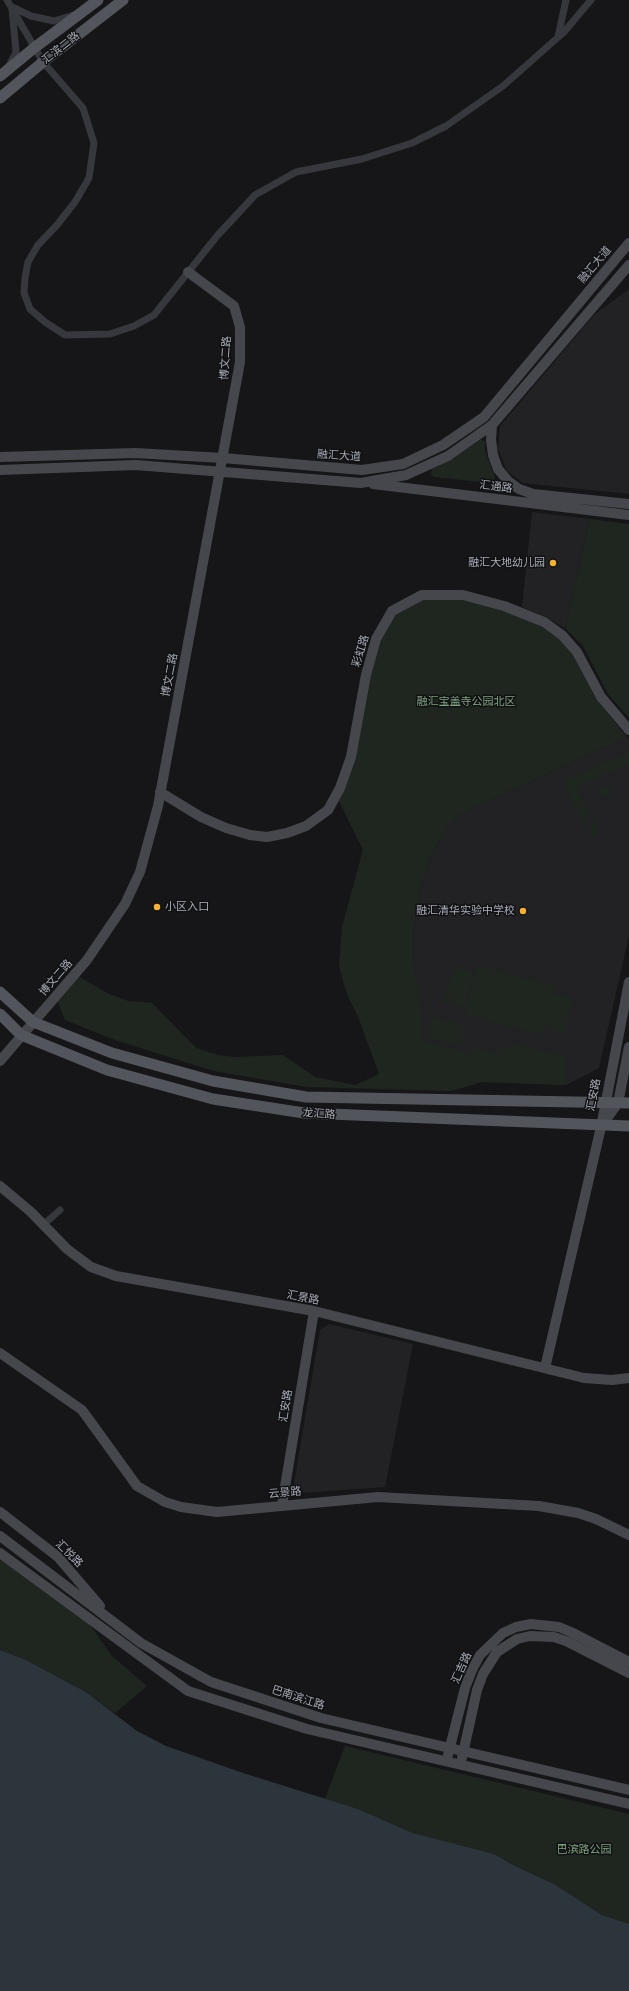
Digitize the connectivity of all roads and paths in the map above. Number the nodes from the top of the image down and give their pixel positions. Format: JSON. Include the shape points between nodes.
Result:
{"nodes":[{"id":1,"x":98,"y":0,"type":"edge"},
{"id":2,"x":124,"y":0,"type":"edge"},
{"id":3,"x":566,"y":0,"type":"edge"},
{"id":4,"x":591,"y":0,"type":"edge"},
{"id":5,"x":10,"y":3,"type":"edge"},
{"id":6,"x":83,"y":12,"type":"junction"},
{"id":7,"x":558,"y":37,"type":"junction"},
{"id":8,"x":34,"y":48,"type":"junction"},
{"id":9,"x":43,"y":62,"type":"junction"},
{"id":10,"x":4,"y":73,"type":"edge"},
{"id":11,"x":0,"y":98,"type":"edge"},
{"id":12,"x":629,"y":243,"type":"edge"},
{"id":13,"x":629,"y":265,"type":"edge"},
{"id":14,"x":188,"y":272,"type":"junction"},
{"id":15,"x":492,"y":425,"type":"junction"},
{"id":16,"x":0,"y":457,"type":"edge"},
{"id":17,"x":223,"y":458,"type":"junction"},
{"id":18,"x":0,"y":470,"type":"edge"},
{"id":19,"x":221,"y":470,"type":"junction"},
{"id":20,"x":361,"y":483,"type":"junction"},
{"id":21,"x":629,"y":504,"type":"edge"},
{"id":22,"x":629,"y":515,"type":"edge"},
{"id":23,"x":629,"y":730,"type":"edge"},
{"id":24,"x":160,"y":792,"type":"junction"},
{"id":25,"x":629,"y":982,"type":"edge"},
{"id":26,"x":0,"y":992,"type":"edge"},
{"id":27,"x":0,"y":1014,"type":"edge"},
{"id":28,"x":33,"y":1022,"type":"junction"},
{"id":29,"x":21,"y":1035,"type":"junction"},
{"id":30,"x":629,"y":1047,"type":"edge"},
{"id":31,"x":0,"y":1060,"type":"edge"},
{"id":32,"x":624,"y":1103,"type":"edge"},
{"id":33,"x":605,"y":1104,"type":"junction"},
{"id":34,"x":629,"y":1126,"type":"edge"},
{"id":35,"x":601,"y":1127,"type":"junction"},
{"id":36,"x":0,"y":1186,"type":"edge"},
{"id":37,"x":60,"y":1210,"type":"dead end"},
{"id":38,"x":43,"y":1225,"type":"junction"},
{"id":39,"x":314,"y":1312,"type":"junction"},
{"id":40,"x":0,"y":1353,"type":"edge"},
{"id":41,"x":545,"y":1368,"type":"junction"},
{"id":42,"x":629,"y":1378,"type":"edge"},
{"id":43,"x":282,"y":1505,"type":"junction"},
{"id":44,"x":0,"y":1512,"type":"edge"},
{"id":45,"x":629,"y":1535,"type":"edge"},
{"id":46,"x":0,"y":1536,"type":"edge"},
{"id":47,"x":0,"y":1553,"type":"edge"},
{"id":48,"x":113,"y":1621,"type":"junction"},
{"id":49,"x":629,"y":1662,"type":"edge"},
{"id":50,"x":629,"y":1673,"type":"edge"},
{"id":51,"x":450,"y":1749,"type":"junction"},
{"id":52,"x":463,"y":1752,"type":"junction"},
{"id":53,"x":447,"y":1761,"type":"junction"},
{"id":54,"x":460,"y":1764,"type":"junction"},
{"id":55,"x":629,"y":1790,"type":"edge"},
{"id":56,"x":629,"y":1804,"type":"edge"}],
"edges":[{"from":1,"to":6,"type":"main road","name":"汇滨二路"},
{"from":2,"to":9,"type":"main road","name":"汇滨二路"},
{"from":3,"to":7,"type":"street"},
{"from":4,"to":7,"type":"street"},
{"from":5,"to":6,"type":"street","via":[[32,16],[54,21]]},
{"from":5,"to":8,"type":"street"},
{"from":5,"to":10,"type":"street","via":[[16,52]]},
{"from":6,"to":8,"type":"main road","name":"汇滨二路"},
{"from":7,"to":14,"type":"street","via":[[503,86],[446,126],[412,143],[362,159],[296,172],[255,195]]},
{"from":8,"to":9,"type":"street"},
{"from":8,"to":10,"type":"main road","name":"汇滨二路"},
{"from":9,"to":11,"type":"main road","name":"汇滨二路"},
{"from":9,"to":14,"type":"street","via":[[83,108],[94,143],[89,178],[75,202],[38,245],[28,262],[24,293],[30,309],[65,335],[110,334],[134,326],[154,315]]},
{"from":12,"to":17,"type":"street","name":"融汇大道","via":[[484,416],[443,445],[403,464],[362,470]]},
{"from":13,"to":15,"type":"street"},
{"from":14,"to":17,"type":"street","name":"博文二路","via":[[234,306],[240,327],[240,362]]},
{"from":15,"to":20,"type":"street","via":[[448,456],[406,475]]},
{"from":15,"to":21,"type":"street","name":"汇通路","via":[[492,448],[498,469],[519,489],[533,494]]},
{"from":16,"to":17,"type":"street","name":"融汇大道","via":[[135,453]]},
{"from":17,"to":19,"type":"street","name":"博文二路"},
{"from":18,"to":19,"type":"street","via":[[136,465]]},
{"from":19,"to":20,"type":"street"},
{"from":19,"to":24,"type":"street","name":"博文二路"},
{"from":20,"to":22,"type":"street","name":"汇通路"},
{"from":23,"to":24,"type":"street","name":"彩虹路","via":[[601,697],[577,652],[562,635],[544,622],[504,606],[463,595],[422,595],[392,611],[376,639],[366,675],[351,757],[340,788],[328,810],[306,826],[267,837],[226,828],[201,817]]},
{"from":24,"to":28,"type":"street","name":"博文二路","via":[[140,872],[125,904],[87,960]]},
{"from":25,"to":33,"type":"street","name":"汇安路"},
{"from":26,"to":28,"type":"main road"},
{"from":27,"to":29,"type":"main road"},
{"from":28,"to":29,"type":"street","name":"博文二路"},
{"from":28,"to":33,"type":"main road","name":"龙汇路","via":[[112,1053],[206,1080],[306,1097]]},
{"from":29,"to":31,"type":"street","name":"博文二路"},
{"from":29,"to":35,"type":"main road","name":"龙汇路","via":[[107,1070],[213,1099],[304,1113]]},
{"from":30,"to":32,"type":"street","name":"汇安路"},
{"from":32,"to":33,"type":"main road","name":"龙汇路"},
{"from":32,"to":35,"type":"street","name":"汇安路"},
{"from":33,"to":35,"type":"street","name":"汇安路"},
{"from":34,"to":35,"type":"main road","name":"龙汇路"},
{"from":35,"to":41,"type":"street"},
{"from":36,"to":38,"type":"street","name":"汇景路"},
{"from":37,"to":38,"type":"street"},
{"from":38,"to":39,"type":"street","name":"汇景路","via":[[90,1267],[116,1276]]},
{"from":39,"to":41,"type":"street","name":"汇景路"},
{"from":39,"to":43,"type":"street","name":"汇安路"},
{"from":40,"to":43,"type":"street","name":"云景路","via":[[82,1410],[137,1486],[151,1495],[181,1507],[217,1512]]},
{"from":41,"to":42,"type":"street","name":"汇景路","via":[[598,1380]]},
{"from":43,"to":45,"type":"street","name":"云景路","via":[[378,1497],[539,1506],[578,1513]]},
{"from":44,"to":48,"type":"street","name":"汇悦路","via":[[58,1557]]},
{"from":46,"to":48,"type":"street","name":"巴南滨江路"},
{"from":47,"to":53,"type":"street","via":[[188,1691],[307,1729]]},
{"from":48,"to":51,"type":"street","name":"巴南滨江路","via":[[141,1643],[211,1682],[321,1718]]},
{"from":49,"to":51,"type":"street","name":"汇吉路","via":[[559,1627],[531,1624],[503,1633],[480,1655],[472,1670]]},
{"from":50,"to":52,"type":"street","name":"汇吉路","via":[[554,1637],[543,1635],[517,1639],[497,1652],[483,1674]]},
{"from":51,"to":52,"type":"street","name":"巴南滨江路"},
{"from":51,"to":53,"type":"street","name":"汇吉路"},
{"from":52,"to":54,"type":"street","name":"汇吉路"},
{"from":52,"to":55,"type":"street","name":"巴南滨江路"},
{"from":53,"to":54,"type":"street"},
{"from":54,"to":56,"type":"street"}]}
